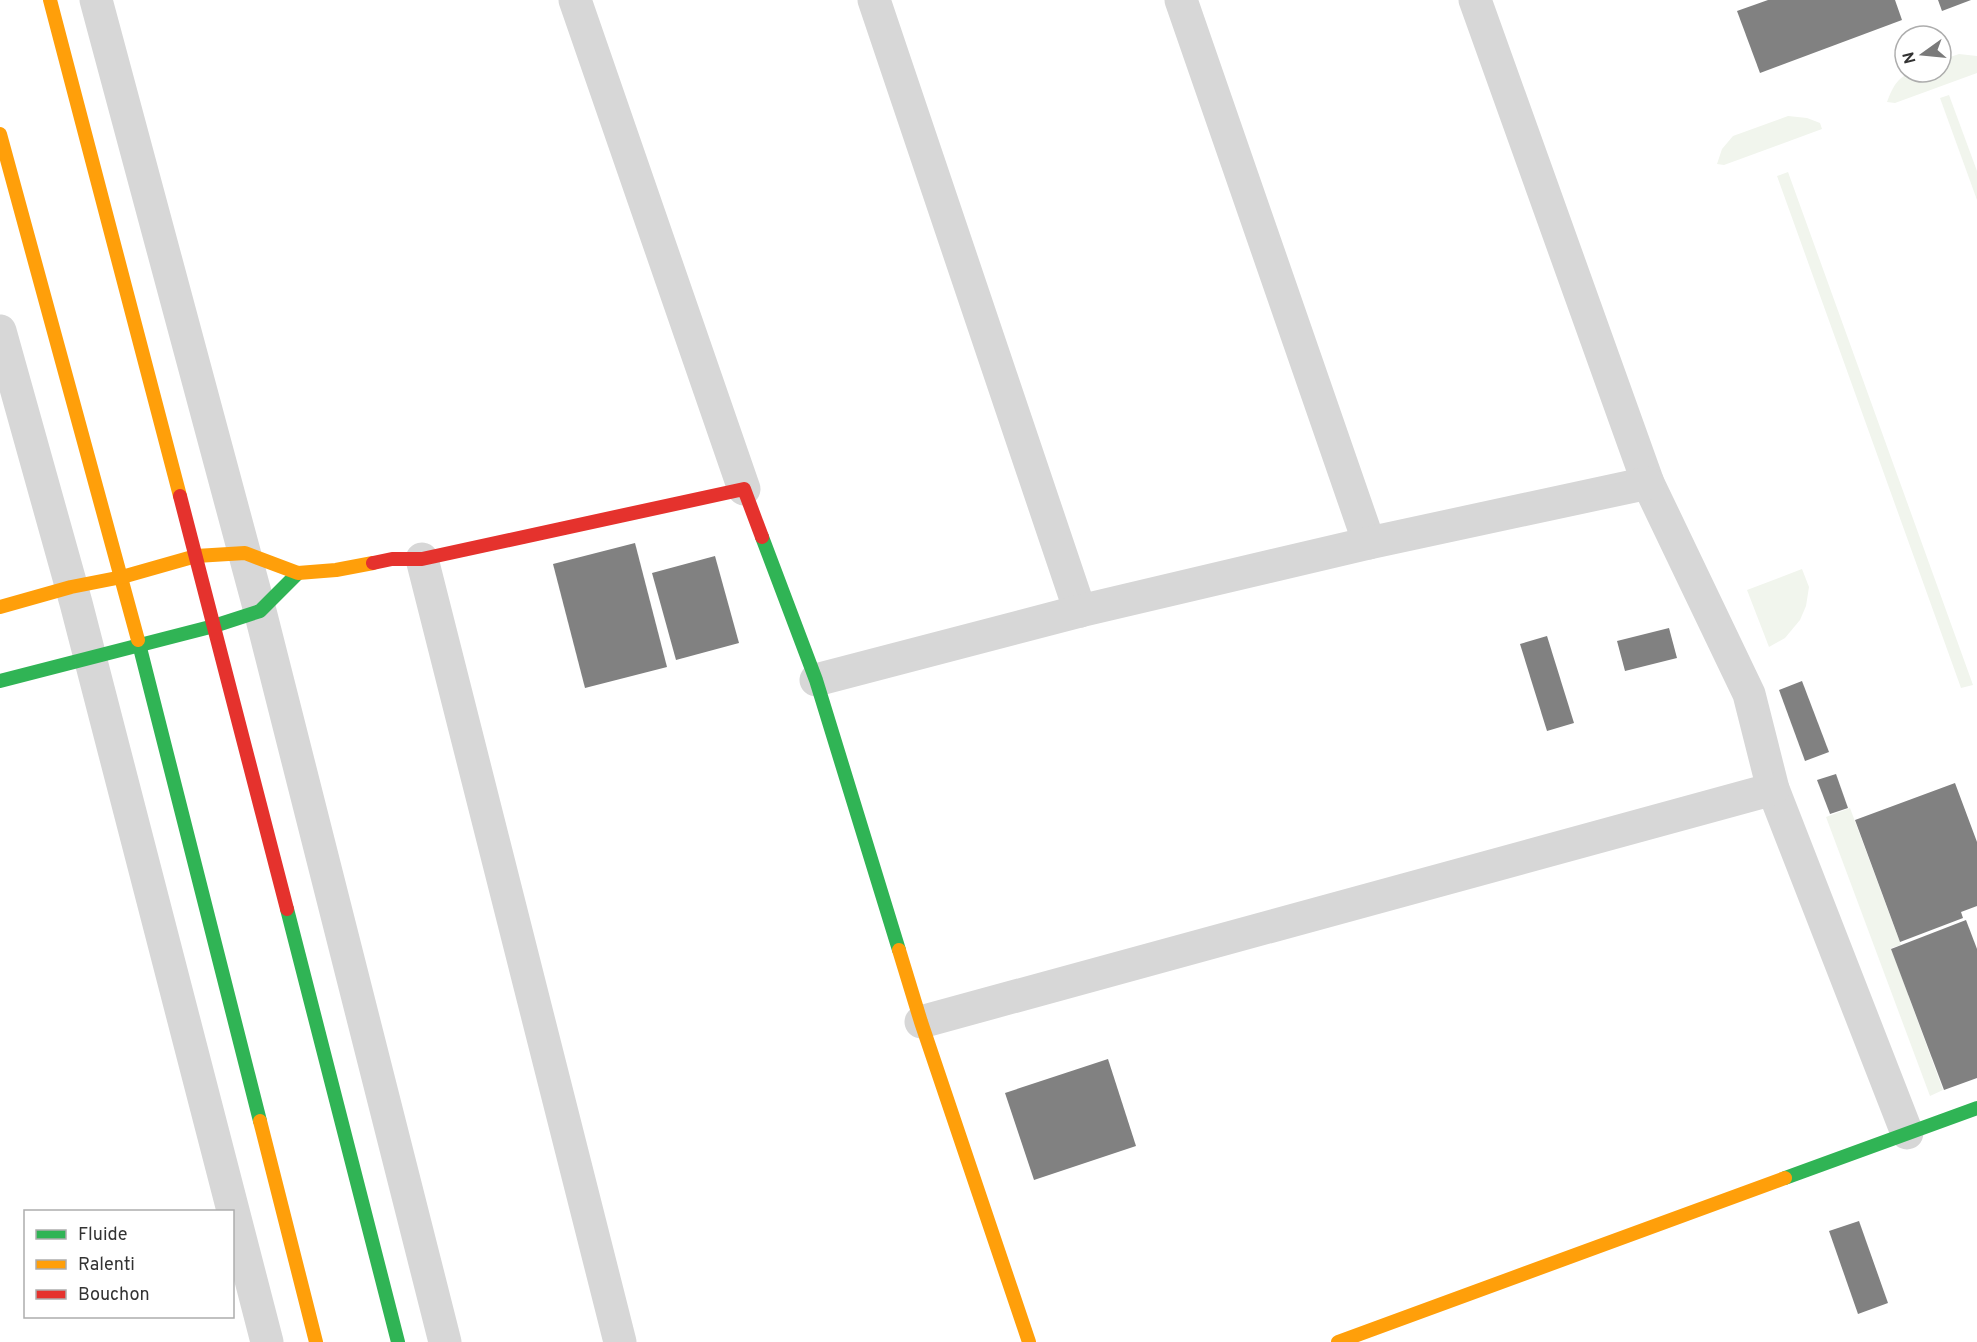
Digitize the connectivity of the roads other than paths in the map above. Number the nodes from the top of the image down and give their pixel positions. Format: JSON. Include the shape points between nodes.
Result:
{"nodes":[{"id":1,"x":50,"y":0,"type":"edge"},
{"id":2,"x":96,"y":0,"type":"edge"},
{"id":3,"x":575,"y":0,"type":"edge"},
{"id":4,"x":874,"y":0,"type":"edge"},
{"id":5,"x":1181,"y":0,"type":"edge"},
{"id":6,"x":1475,"y":0,"type":"edge"},
{"id":7,"x":0,"y":134,"type":"edge"},
{"id":8,"x":0,"y":331,"type":"edge"},
{"id":9,"x":1648,"y":483,"type":"junction"},
{"id":10,"x":744,"y":489,"type":"junction"},
{"id":11,"x":1370,"y":543,"type":"junction"},
{"id":12,"x":245,"y":553,"type":"junction"},
{"id":13,"x":196,"y":556,"type":"junction"},
{"id":14,"x":422,"y":559,"type":"junction"},
{"id":15,"x":298,"y":573,"type":"junction"},
{"id":16,"x":122,"y":578,"type":"junction"},
{"id":17,"x":71,"y":587,"type":"junction"},
{"id":18,"x":0,"y":608,"type":"edge"},
{"id":19,"x":260,"y":611,"type":"junction"},
{"id":20,"x":1080,"y":611,"type":"junction"},
{"id":21,"x":214,"y":626,"type":"junction"},
{"id":22,"x":138,"y":645,"type":"junction"},
{"id":23,"x":89,"y":658,"type":"junction"},
{"id":24,"x":816,"y":680,"type":"junction"},
{"id":25,"x":0,"y":681,"type":"edge"},
{"id":26,"x":1773,"y":789,"type":"junction"},
{"id":27,"x":921,"y":1022,"type":"junction"},
{"id":28,"x":1977,"y":1107,"type":"edge"},
{"id":29,"x":1907,"y":1133,"type":"junction"},
{"id":30,"x":233,"y":1210,"type":"edge"},
{"id":31,"x":234,"y":1215,"type":"edge"},
{"id":32,"x":267,"y":1342,"type":"edge"},
{"id":33,"x":316,"y":1342,"type":"edge"},
{"id":34,"x":398,"y":1342,"type":"edge"},
{"id":35,"x":445,"y":1342,"type":"edge"},
{"id":36,"x":620,"y":1342,"type":"edge"},
{"id":37,"x":1029,"y":1342,"type":"edge"},
{"id":38,"x":1338,"y":1342,"type":"edge"}],
"edges":[{"from":1,"to":13,"type":"street"},
{"from":2,"to":12,"type":"street"},
{"from":3,"to":10,"type":"street"},
{"from":4,"to":20,"type":"street"},
{"from":5,"to":11,"type":"street"},
{"from":6,"to":9,"type":"street"},
{"from":7,"to":16,"type":"street"},
{"from":8,"to":17,"type":"street"},
{"from":9,"to":11,"type":"street"},
{"from":9,"to":26,"type":"street","via":[[1749,694]]},
{"from":10,"to":14,"type":"street"},
{"from":10,"to":24,"type":"street"},
{"from":11,"to":20,"type":"street"},
{"from":12,"to":13,"type":"street"},
{"from":12,"to":15,"type":"street"},
{"from":12,"to":19,"type":"street"},
{"from":13,"to":16,"type":"street"},
{"from":13,"to":21,"type":"street"},
{"from":14,"to":15,"type":"street","via":[[392,559]]},
{"from":14,"to":36,"type":"street"},
{"from":15,"to":19,"type":"street"},
{"from":16,"to":17,"type":"street"},
{"from":16,"to":22,"type":"street"},
{"from":17,"to":18,"type":"street"},
{"from":17,"to":23,"type":"street"},
{"from":19,"to":21,"type":"street"},
{"from":19,"to":35,"type":"street"},
{"from":20,"to":24,"type":"street"},
{"from":21,"to":22,"type":"street"},
{"from":21,"to":34,"type":"street"},
{"from":22,"to":23,"type":"street"},
{"from":22,"to":33,"type":"street"},
{"from":23,"to":25,"type":"street"},
{"from":23,"to":30,"type":"street"},
{"from":24,"to":27,"type":"street"},
{"from":26,"to":27,"type":"street"},
{"from":26,"to":29,"type":"street"},
{"from":27,"to":37,"type":"street"},
{"from":28,"to":29,"type":"street"},
{"from":29,"to":38,"type":"street"},
{"from":31,"to":32,"type":"street"}]}
